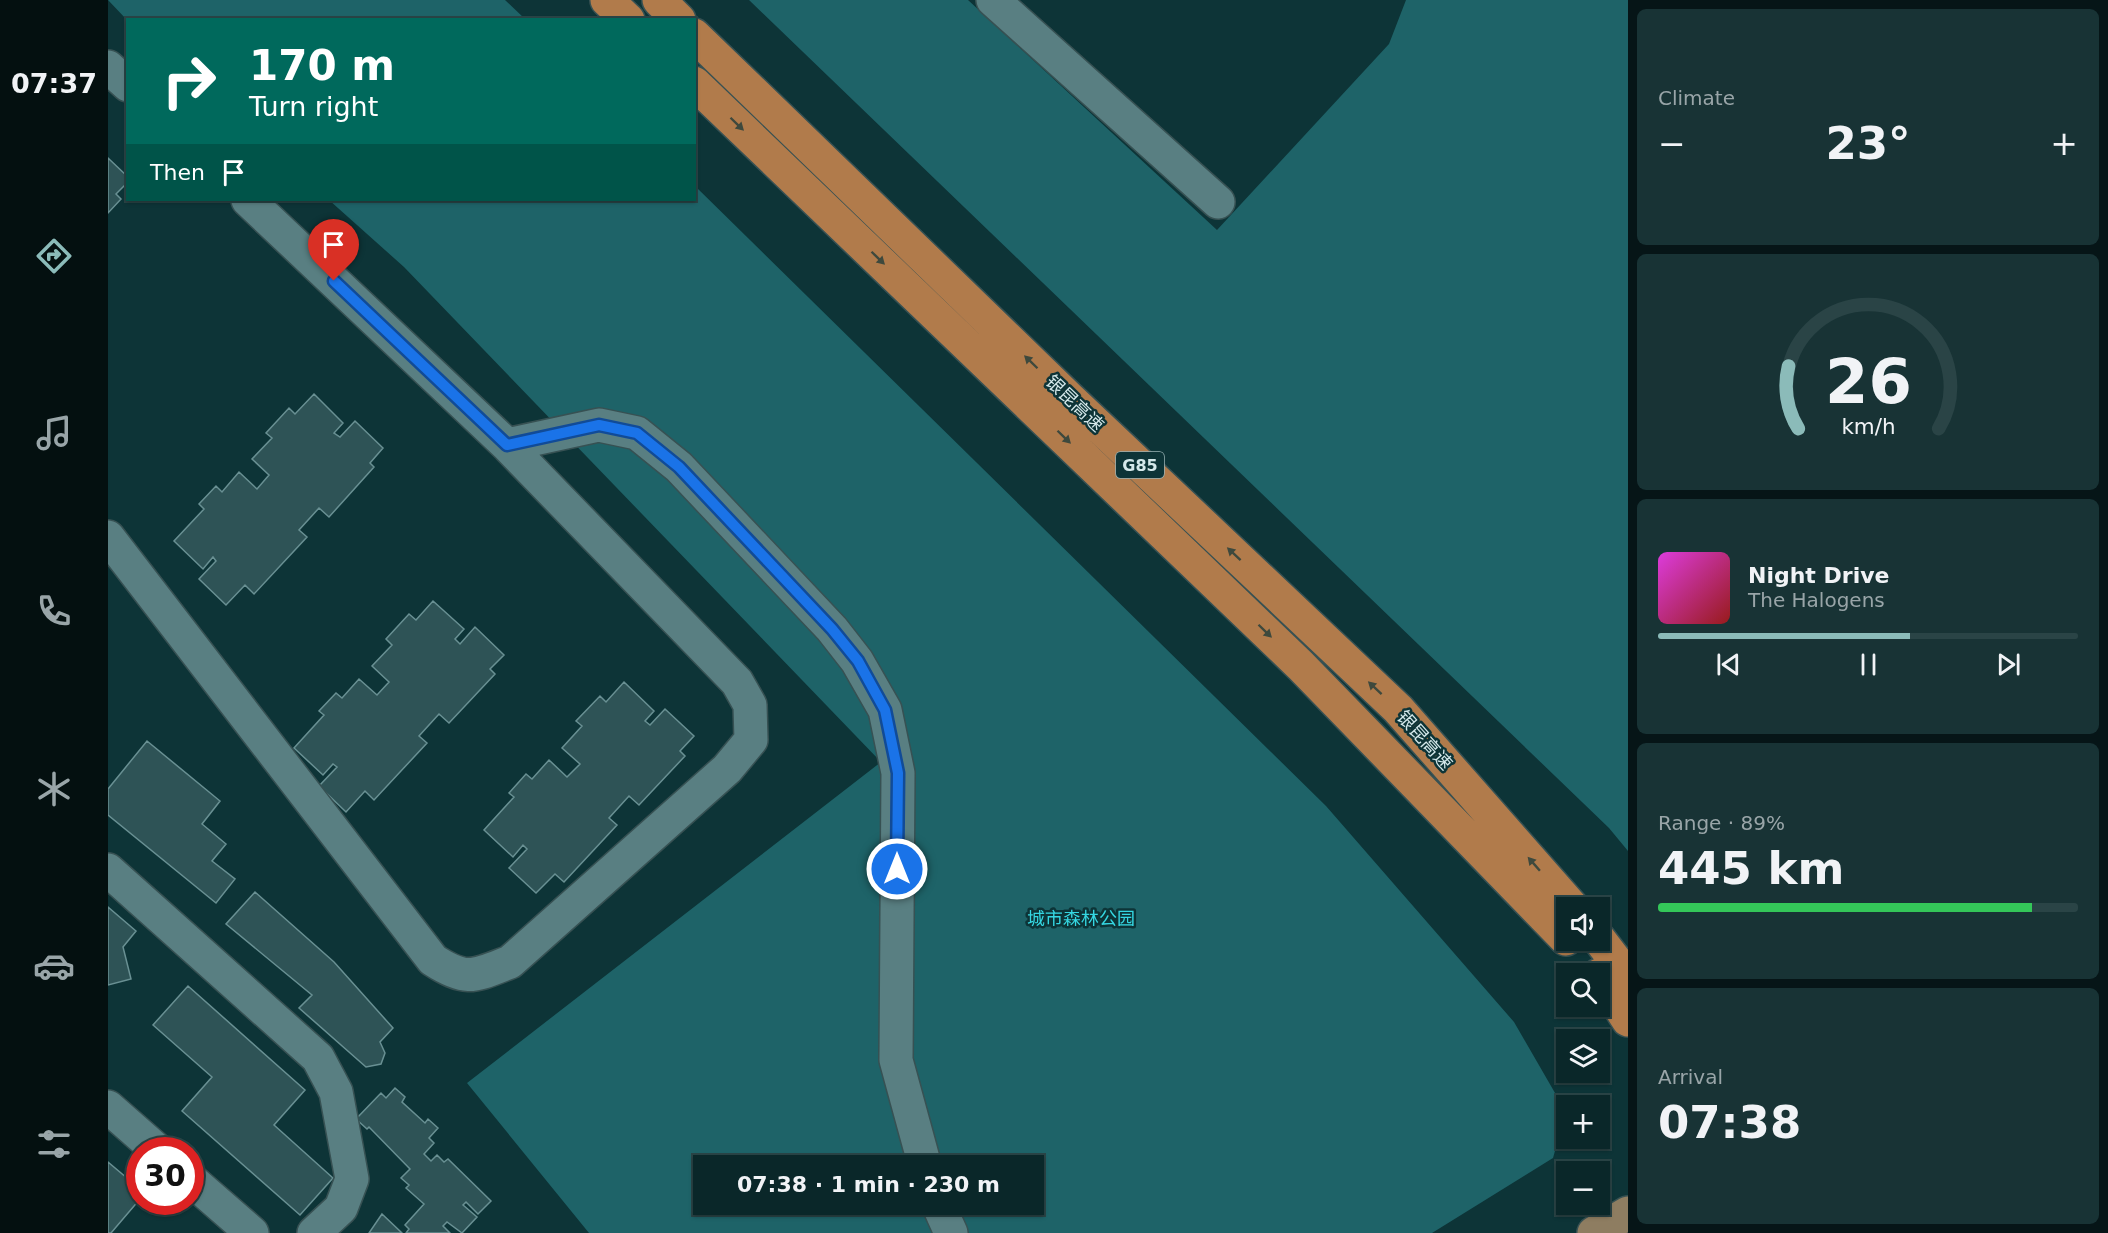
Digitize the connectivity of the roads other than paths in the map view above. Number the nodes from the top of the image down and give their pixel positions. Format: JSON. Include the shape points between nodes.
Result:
{"nodes":[{"id":1,"x":607,"y":0,"type":"edge"},
{"id":2,"x":659,"y":0,"type":"edge"},
{"id":3,"x":993,"y":0,"type":"edge"},
{"id":4,"x":626,"y":18,"type":"edge"},
{"id":5,"x":677,"y":18,"type":"edge"},
{"id":6,"x":696,"y":37,"type":"edge"},
{"id":7,"x":108,"y":67,"type":"edge"},
{"id":8,"x":126,"y":83,"type":"edge"},
{"id":9,"x":696,"y":85,"type":"edge"},
{"id":10,"x":249,"y":201,"type":"edge"},
{"id":11,"x":1218,"y":202,"type":"dead end"},
{"id":12,"x":507,"y":445,"type":"junction"},
{"id":13,"x":108,"y":537,"type":"edge"},
{"id":14,"x":108,"y":870,"type":"edge"},
{"id":15,"x":1563,"y":897,"type":"edge"},
{"id":16,"x":1556,"y":929,"type":"edge"},
{"id":17,"x":1577,"y":951,"type":"edge"},
{"id":18,"x":1608,"y":951,"type":"edge"},
{"id":19,"x":1589,"y":963,"type":"edge"},
{"id":20,"x":1628,"y":977,"type":"edge"},
{"id":21,"x":1610,"y":991,"type":"edge"},
{"id":22,"x":1628,"y":1020,"type":"edge"},
{"id":23,"x":108,"y":1107,"type":"edge"},
{"id":24,"x":142,"y":1137,"type":"edge"},
{"id":25,"x":922,"y":1155,"type":"edge"},
{"id":26,"x":204,"y":1191,"type":"edge"},
{"id":27,"x":1628,"y":1213,"type":"edge"},
{"id":28,"x":943,"y":1215,"type":"edge"},
{"id":29,"x":252,"y":1233,"type":"edge"},
{"id":30,"x":314,"y":1233,"type":"edge"},
{"id":31,"x":951,"y":1233,"type":"edge"},
{"id":32,"x":1594,"y":1233,"type":"edge"}],
"edges":[{"from":1,"to":4,"type":"highway"},
{"from":2,"to":5,"type":"highway"},
{"from":3,"to":11,"type":"street"},
{"from":15,"to":6,"type":"highway","name":"银昆高速","number":"G85","one_way":true,"via":[[1398,709]]},
{"from":7,"to":8,"type":"street"},
{"from":9,"to":16,"type":"highway","name":"银昆高速","number":"G85","one_way":true,"via":[[1301,666]]},
{"from":10,"to":12,"type":"street"},
{"from":12,"to":13,"type":"street","via":[[737,682],[750,705],[751,740],[727,769],[510,962],[482,973],[456,975],[433,960]]},
{"from":12,"to":25,"type":"street","via":[[599,425],[637,433],[679,467],[858,661],[885,710],[898,773],[896,1060]]},
{"from":14,"to":30,"type":"street","via":[[318,1059],[336,1092],[352,1179],[341,1208]]},
{"from":17,"to":19,"type":"highway","name":"银昆高速","number":"G85"},
{"from":18,"to":20,"type":"highway"},
{"from":21,"to":22,"type":"highway","name":"银昆高速","number":"G85"},
{"from":23,"to":24,"type":"street"},
{"from":26,"to":29,"type":"street"},
{"from":27,"to":32,"type":"main road"},
{"from":28,"to":31,"type":"street"}]}
